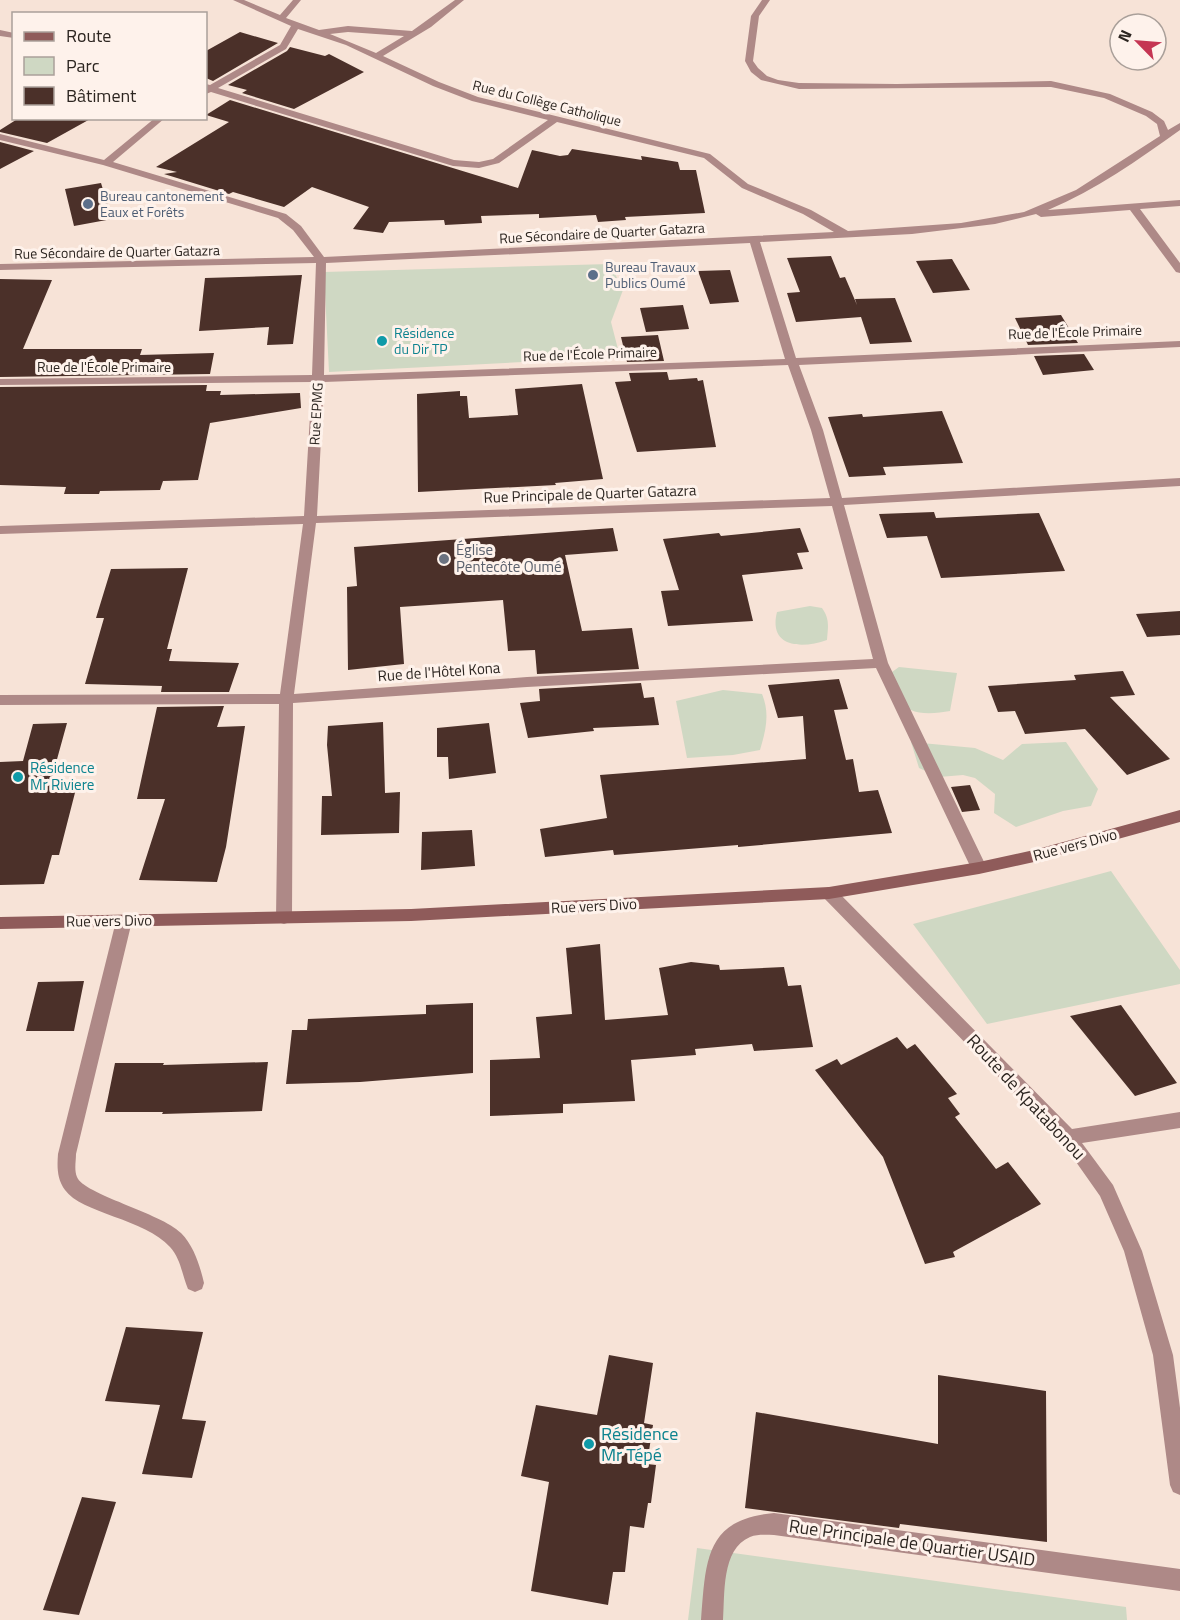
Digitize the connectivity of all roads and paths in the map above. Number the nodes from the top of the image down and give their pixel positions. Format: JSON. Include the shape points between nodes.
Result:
{"nodes":[{"id":1,"x":237,"y":0,"type":"edge"},
{"id":2,"x":297,"y":0,"type":"edge"},
{"id":3,"x":460,"y":0,"type":"edge"},
{"id":4,"x":766,"y":0,"type":"edge"},
{"id":5,"x":281,"y":19,"type":"junction"},
{"id":6,"x":296,"y":25,"type":"junction"},
{"id":7,"x":320,"y":33,"type":"junction"},
{"id":8,"x":414,"y":34,"type":"junction"},
{"id":9,"x":378,"y":56,"type":"junction"},
{"id":10,"x":207,"y":89,"type":"edge"},
{"id":11,"x":159,"y":120,"type":"edge"},
{"id":12,"x":554,"y":120,"type":"junction"},
{"id":13,"x":1180,"y":126,"type":"edge"},
{"id":14,"x":1165,"y":136,"type":"junction"},
{"id":15,"x":0,"y":137,"type":"edge"},
{"id":16,"x":106,"y":163,"type":"junction"},
{"id":17,"x":1180,"y":203,"type":"edge"},
{"id":18,"x":1133,"y":207,"type":"junction"},
{"id":19,"x":1014,"y":216,"type":"junction"},
{"id":20,"x":845,"y":234,"type":"junction"},
{"id":21,"x":754,"y":240,"type":"junction"},
{"id":22,"x":321,"y":260,"type":"junction"},
{"id":23,"x":0,"y":267,"type":"edge"},
{"id":24,"x":1180,"y":270,"type":"edge"},
{"id":25,"x":1180,"y":344,"type":"edge"},
{"id":26,"x":792,"y":362,"type":"junction"},
{"id":27,"x":318,"y":380,"type":"junction"},
{"id":28,"x":0,"y":382,"type":"edge"},
{"id":29,"x":1180,"y":482,"type":"edge"},
{"id":30,"x":837,"y":502,"type":"junction"},
{"id":31,"x":310,"y":520,"type":"junction"},
{"id":32,"x":0,"y":530,"type":"edge"},
{"id":33,"x":881,"y":663,"type":"junction"},
{"id":34,"x":286,"y":699,"type":"junction"},
{"id":35,"x":0,"y":700,"type":"edge"},
{"id":36,"x":1180,"y":816,"type":"edge"},
{"id":37,"x":979,"y":868,"type":"junction"},
{"id":38,"x":829,"y":893,"type":"junction"},
{"id":39,"x":284,"y":918,"type":"junction"},
{"id":40,"x":124,"y":921,"type":"junction"},
{"id":41,"x":0,"y":923,"type":"edge"},
{"id":42,"x":1180,"y":1120,"type":"edge"},
{"id":43,"x":1068,"y":1137,"type":"junction"},
{"id":44,"x":195,"y":1283,"type":"dead end"},
{"id":45,"x":1176,"y":1419,"type":"edge"},
{"id":46,"x":1180,"y":1485,"type":"edge"},
{"id":47,"x":1180,"y":1580,"type":"edge"},
{"id":48,"x":712,"y":1620,"type":"edge"}],
"edges":[{"from":1,"to":5,"type":"street","name":"Rue du Collège Catholique"},
{"from":2,"to":5,"type":"street"},
{"from":3,"to":8,"type":"street"},
{"from":4,"to":14,"type":"street","via":[[755,16],[749,61],[764,78],[799,86],[1052,84],[1107,96],[1149,114],[1161,123]]},
{"from":5,"to":6,"type":"street","name":"Rue du Collège Catholique"},
{"from":6,"to":7,"type":"street","name":"Rue du Collège Catholique"},
{"from":6,"to":10,"type":"street","via":[[283,47]]},
{"from":7,"to":8,"type":"street","via":[[348,29]]},
{"from":7,"to":9,"type":"street","name":"Rue du Collège Catholique"},
{"from":8,"to":9,"type":"street"},
{"from":9,"to":12,"type":"street","name":"Rue du Collège Catholique","via":[[459,94]]},
{"from":10,"to":12,"type":"street","via":[[467,165],[496,161]]},
{"from":11,"to":16,"type":"street"},
{"from":12,"to":20,"type":"street","name":"Rue du Collège Catholique","via":[[707,156],[745,186],[807,212]]},
{"from":13,"to":14,"type":"street","name":"Rue Sécondaire de Quarter Gatazra"},
{"from":14,"to":19,"type":"street","name":"Rue Sécondaire de Quarter Gatazra","via":[[1126,165],[1069,196]]},
{"from":15,"to":16,"type":"street"},
{"from":16,"to":22,"type":"street","via":[[282,216],[297,228]]},
{"from":17,"to":18,"type":"street"},
{"from":18,"to":19,"type":"street"},
{"from":18,"to":24,"type":"street"},
{"from":19,"to":20,"type":"street","name":"Rue Sécondaire de Quarter Gatazra","via":[[912,231]]},
{"from":20,"to":21,"type":"street","name":"Rue Sécondaire de Quarter Gatazra"},
{"from":21,"to":22,"type":"street","name":"Rue Sécondaire de Quarter Gatazra"},
{"from":21,"to":26,"type":"street"},
{"from":22,"to":23,"type":"street","name":"Rue Sécondaire de Quarter Gatazra"},
{"from":22,"to":27,"type":"street","name":"Rue EPMG"},
{"from":25,"to":26,"type":"street","name":"Rue de l'École Primaire","via":[[1066,346]]},
{"from":26,"to":27,"type":"street","name":"Rue de l'École Primaire"},
{"from":26,"to":30,"type":"street"},
{"from":27,"to":28,"type":"street","name":"Rue de l'École Primaire"},
{"from":27,"to":31,"type":"street","name":"Rue EPMG"},
{"from":29,"to":30,"type":"street","name":"Rue Principale de Quarter Gatazra"},
{"from":30,"to":31,"type":"street","name":"Rue Principale de Quarter Gatazra"},
{"from":30,"to":33,"type":"street"},
{"from":31,"to":32,"type":"street","name":"Rue Principale de Quarter Gatazra"},
{"from":31,"to":34,"type":"street","name":"Rue EPMG"},
{"from":33,"to":34,"type":"street","name":"Rue de l'Hôtel Kona"},
{"from":33,"to":37,"type":"street"},
{"from":34,"to":35,"type":"street","name":"Rue de l'Hôtel Kona"},
{"from":34,"to":39,"type":"street","name":"Rue EPMG"},
{"from":36,"to":37,"type":"main road","name":"Rue vers Divo"},
{"from":37,"to":38,"type":"main road","name":"Rue vers Divo"},
{"from":38,"to":39,"type":"main road","name":"Rue vers Divo"},
{"from":38,"to":43,"type":"street","name":"Route de Kpatabonou"},
{"from":39,"to":40,"type":"main road","name":"Rue vers Divo"},
{"from":40,"to":41,"type":"main road","name":"Rue vers Divo"},
{"from":40,"to":44,"type":"street","via":[[67,1154],[66,1177],[72,1188],[82,1194],[160,1227],[177,1241]]},
{"from":42,"to":43,"type":"street"},
{"from":43,"to":45,"type":"street","name":"Route de Kpatabonou","via":[[1107,1191],[1132,1251],[1163,1355]]},
{"from":45,"to":46,"type":"street","name":"Route de Kpatabonou"},
{"from":47,"to":48,"type":"street","name":"Rue Principale de Quartier USAID","via":[[774,1524],[750,1526],[732,1538],[717,1563]]}]}
